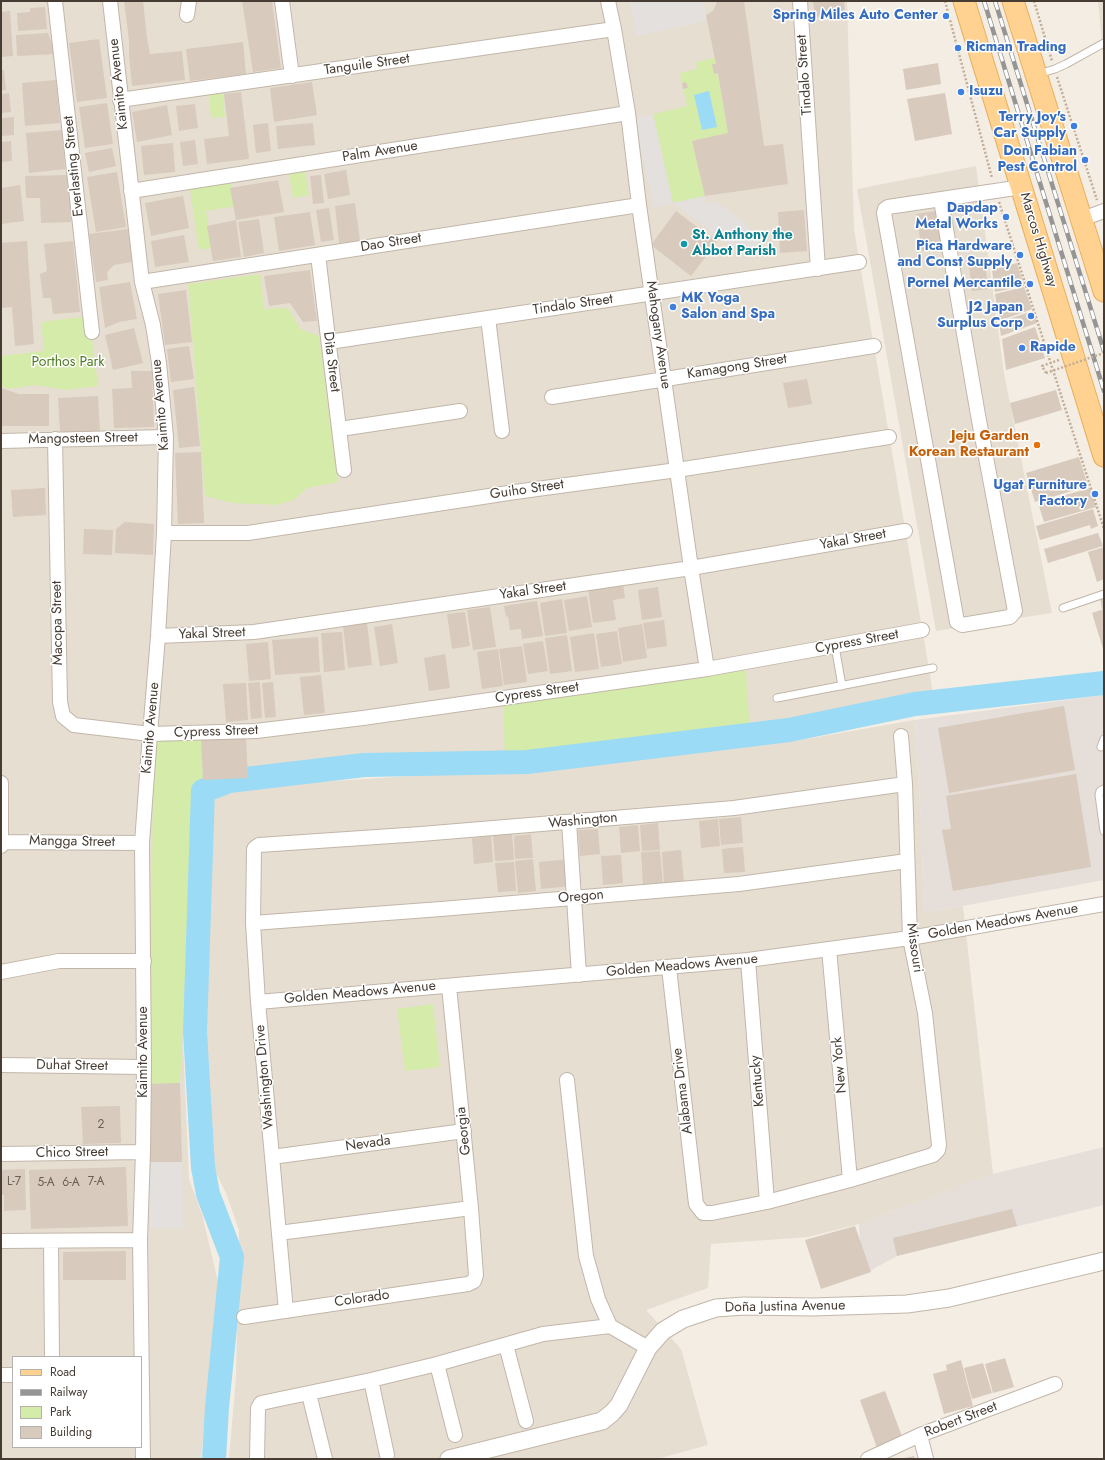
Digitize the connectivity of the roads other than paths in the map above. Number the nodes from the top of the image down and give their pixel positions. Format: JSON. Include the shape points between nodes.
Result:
{"nodes":[{"id":1,"x":55,"y":1,"type":"edge"},
{"id":2,"x":110,"y":1,"type":"edge"},
{"id":3,"x":282,"y":1,"type":"edge"},
{"id":4,"x":608,"y":1,"type":"edge"},
{"id":5,"x":800,"y":1,"type":"edge"},
{"id":6,"x":964,"y":1,"type":"edge"},
{"id":7,"x":1013,"y":1,"type":"edge"},
{"id":8,"x":614,"y":29,"type":"junction"},
{"id":9,"x":1104,"y":43,"type":"edge"},
{"id":10,"x":1045,"y":72,"type":"junction"},
{"id":11,"x":292,"y":76,"type":"junction"},
{"id":12,"x":120,"y":100,"type":"junction"},
{"id":13,"x":628,"y":113,"type":"junction"},
{"id":14,"x":1022,"y":187,"type":"junction"},
{"id":15,"x":131,"y":191,"type":"junction"},
{"id":16,"x":941,"y":200,"type":"junction"},
{"id":17,"x":639,"y":205,"type":"junction"},
{"id":18,"x":1103,"y":212,"type":"edge"},
{"id":19,"x":1082,"y":219,"type":"junction"},
{"id":20,"x":318,"y":255,"type":"junction"},
{"id":21,"x":859,"y":262,"type":"dead end"},
{"id":22,"x":818,"y":269,"type":"junction"},
{"id":23,"x":142,"y":282,"type":"junction"},
{"id":24,"x":1104,"y":289,"type":"edge"},
{"id":25,"x":652,"y":294,"type":"junction"},
{"id":26,"x":488,"y":318,"type":"junction"},
{"id":27,"x":92,"y":332,"type":"dead end"},
{"id":28,"x":329,"y":342,"type":"junction"},
{"id":29,"x":874,"y":346,"type":"dead end"},
{"id":30,"x":664,"y":379,"type":"junction"},
{"id":31,"x":552,"y":397,"type":"dead end"},
{"id":32,"x":460,"y":411,"type":"dead end"},
{"id":33,"x":340,"y":429,"type":"junction"},
{"id":34,"x":502,"y":431,"type":"dead end"},
{"id":35,"x":166,"y":437,"type":"junction"},
{"id":36,"x":889,"y":437,"type":"dead end"},
{"id":37,"x":56,"y":439,"type":"junction"},
{"id":38,"x":1,"y":441,"type":"edge"},
{"id":39,"x":1104,"y":456,"type":"edge"},
{"id":40,"x":344,"y":470,"type":"dead end"},
{"id":41,"x":677,"y":470,"type":"junction"},
{"id":42,"x":906,"y":531,"type":"dead end"},
{"id":43,"x":164,"y":533,"type":"junction"},
{"id":44,"x":691,"y":568,"type":"junction"},
{"id":45,"x":1104,"y":594,"type":"edge"},
{"id":46,"x":1063,"y":608,"type":"dead end"},
{"id":47,"x":922,"y":630,"type":"dead end"},
{"id":48,"x":158,"y":636,"type":"junction"},
{"id":49,"x":835,"y":646,"type":"junction"},
{"id":50,"x":933,"y":668,"type":"dead end"},
{"id":51,"x":707,"y":669,"type":"junction"},
{"id":52,"x":842,"y":686,"type":"junction"},
{"id":53,"x":777,"y":698,"type":"dead end"},
{"id":54,"x":150,"y":734,"type":"junction"},
{"id":55,"x":901,"y":736,"type":"dead end"},
{"id":56,"x":1104,"y":738,"type":"edge"},
{"id":57,"x":1101,"y":747,"type":"dead end"},
{"id":58,"x":1,"y":783,"type":"edge"},
{"id":59,"x":905,"y":784,"type":"junction"},
{"id":60,"x":1104,"y":789,"type":"edge"},
{"id":61,"x":569,"y":822,"type":"junction"},
{"id":62,"x":1104,"y":831,"type":"edge"},
{"id":63,"x":1,"y":843,"type":"edge"},
{"id":64,"x":142,"y":843,"type":"junction"},
{"id":65,"x":258,"y":845,"type":"joint"},
{"id":66,"x":907,"y":861,"type":"junction"},
{"id":67,"x":574,"y":898,"type":"junction"},
{"id":68,"x":1104,"y":904,"type":"edge"},
{"id":69,"x":254,"y":923,"type":"junction"},
{"id":70,"x":910,"y":938,"type":"junction"},
{"id":71,"x":829,"y":949,"type":"junction"},
{"id":72,"x":748,"y":960,"type":"junction"},
{"id":73,"x":144,"y":961,"type":"junction"},
{"id":74,"x":669,"y":968,"type":"junction"},
{"id":75,"x":1,"y":972,"type":"edge"},
{"id":76,"x":579,"y":975,"type":"junction"},
{"id":77,"x":449,"y":986,"type":"junction"},
{"id":78,"x":258,"y":1002,"type":"junction"},
{"id":79,"x":1,"y":1065,"type":"edge"},
{"id":80,"x":144,"y":1067,"type":"junction"},
{"id":81,"x":567,"y":1080,"type":"dead end"},
{"id":82,"x":464,"y":1131,"type":"junction"},
{"id":83,"x":143,"y":1152,"type":"junction"},
{"id":84,"x":1,"y":1154,"type":"edge"},
{"id":85,"x":272,"y":1157,"type":"junction"},
{"id":86,"x":850,"y":1180,"type":"junction"},
{"id":87,"x":767,"y":1202,"type":"junction"},
{"id":88,"x":471,"y":1208,"type":"junction"},
{"id":89,"x":279,"y":1233,"type":"junction"},
{"id":90,"x":140,"y":1240,"type":"junction"},
{"id":91,"x":1,"y":1241,"type":"edge"},
{"id":92,"x":51,"y":1241,"type":"junction"},
{"id":93,"x":1104,"y":1261,"type":"edge"},
{"id":94,"x":476,"y":1275,"type":"joint"},
{"id":95,"x":286,"y":1311,"type":"junction"},
{"id":96,"x":244,"y":1318,"type":"dead end"},
{"id":97,"x":610,"y":1326,"type":"junction"},
{"id":98,"x":506,"y":1345,"type":"junction"},
{"id":99,"x":648,"y":1348,"type":"junction"},
{"id":100,"x":52,"y":1356,"type":"edge"},
{"id":101,"x":142,"y":1356,"type":"edge"},
{"id":102,"x":437,"y":1364,"type":"junction"},
{"id":103,"x":1,"y":1375,"type":"edge"},
{"id":104,"x":12,"y":1375,"type":"edge"},
{"id":105,"x":372,"y":1380,"type":"junction"},
{"id":106,"x":1055,"y":1384,"type":"dead end"},
{"id":107,"x":142,"y":1386,"type":"edge"},
{"id":108,"x":308,"y":1394,"type":"junction"},
{"id":109,"x":526,"y":1421,"type":"dead end"},
{"id":110,"x":455,"y":1435,"type":"dead end"},
{"id":111,"x":920,"y":1436,"type":"junction"},
{"id":112,"x":387,"y":1455,"type":"dead end"},
{"id":113,"x":143,"y":1459,"type":"edge"},
{"id":114,"x":257,"y":1459,"type":"edge"},
{"id":115,"x":325,"y":1459,"type":"edge"},
{"id":116,"x":449,"y":1459,"type":"edge"},
{"id":117,"x":868,"y":1459,"type":"edge"},
{"id":118,"x":926,"y":1459,"type":"edge"}],
"edges":[{"from":1,"to":27,"type":"street","name":"Everlasting Street"},
{"from":2,"to":12,"type":"street","name":"Kaimito Avenue"},
{"from":3,"to":11,"type":"street"},
{"from":4,"to":8,"type":"street","name":"Mahogany Avenue"},
{"from":5,"to":22,"type":"street","name":"Tindalo Street"},
{"from":6,"to":14,"type":"main road","name":"Marcos Highway"},
{"from":7,"to":10,"type":"main road"},
{"from":8,"to":11,"type":"street","name":"Tanguile Street"},
{"from":8,"to":13,"type":"street","name":"Mahogany Avenue"},
{"from":9,"to":10,"type":"lane"},
{"from":10,"to":19,"type":"main road"},
{"from":11,"to":12,"type":"street","name":"Tanguile Street"},
{"from":12,"to":15,"type":"street","name":"Kaimito Avenue"},
{"from":13,"to":15,"type":"street","name":"Palm Avenue"},
{"from":13,"to":17,"type":"street","name":"Mahogany Avenue"},
{"from":14,"to":16,"type":"street"},
{"from":14,"to":39,"type":"main road","name":"Marcos Highway"},
{"from":15,"to":23,"type":"street","name":"Kaimito Avenue"},
{"from":16,"to":16,"type":"street","via":[[888,207],[884,213],[957,622],[962,625],[1010,617],[1015,611]]},
{"from":17,"to":20,"type":"street","name":"Dao Street"},
{"from":17,"to":25,"type":"street","name":"Mahogany Avenue"},
{"from":18,"to":19,"type":"street"},
{"from":19,"to":24,"type":"main road"},
{"from":20,"to":23,"type":"street","name":"Dao Street"},
{"from":20,"to":28,"type":"street","name":"Dita Street"},
{"from":21,"to":22,"type":"street","name":"Tindalo Street"},
{"from":22,"to":25,"type":"street","name":"Tindalo Street"},
{"from":23,"to":35,"type":"street","name":"Kaimito Avenue","via":[[159,363]]},
{"from":25,"to":26,"type":"street","name":"Tindalo Street"},
{"from":25,"to":30,"type":"street","name":"Mahogany Avenue"},
{"from":26,"to":28,"type":"street","name":"Tindalo Street"},
{"from":26,"to":34,"type":"street"},
{"from":28,"to":33,"type":"street","name":"Dita Street"},
{"from":29,"to":30,"type":"street","name":"Kamagong Street"},
{"from":30,"to":31,"type":"street","name":"Kamagong Street"},
{"from":30,"to":41,"type":"street","name":"Mahogany Avenue"},
{"from":32,"to":33,"type":"street"},
{"from":33,"to":40,"type":"street","name":"Dita Street"},
{"from":35,"to":37,"type":"street","name":"Mangosteen Street"},
{"from":35,"to":43,"type":"street","name":"Kaimito Avenue"},
{"from":36,"to":41,"type":"street","name":"Guiho Street"},
{"from":37,"to":38,"type":"street","name":"Mangosteen Street"},
{"from":37,"to":54,"type":"street","name":"Macopa Street","via":[[60,702],[63,716],[74,725]]},
{"from":41,"to":43,"type":"street","name":"Guiho Street","via":[[248,533]]},
{"from":41,"to":44,"type":"street","name":"Mahogany Avenue"},
{"from":42,"to":44,"type":"street","name":"Yakal Street"},
{"from":43,"to":48,"type":"street","name":"Kaimito Avenue"},
{"from":44,"to":48,"type":"street","name":"Yakal Street","via":[[254,632]]},
{"from":44,"to":51,"type":"street","name":"Mahogany Avenue"},
{"from":45,"to":46,"type":"lane"},
{"from":47,"to":49,"type":"street","name":"Cypress Street"},
{"from":48,"to":54,"type":"street","name":"Kaimito Avenue"},
{"from":49,"to":51,"type":"street","name":"Cypress Street"},
{"from":49,"to":52,"type":"lane"},
{"from":50,"to":52,"type":"lane"},
{"from":51,"to":54,"type":"street","name":"Cypress Street","via":[[256,731]]},
{"from":52,"to":53,"type":"lane"},
{"from":54,"to":64,"type":"street","name":"Kaimito Avenue"},
{"from":55,"to":59,"type":"street","name":"Missouri"},
{"from":56,"to":57,"type":"lane"},
{"from":58,"to":63,"type":"street"},
{"from":59,"to":61,"type":"street","name":"Washington","via":[[734,808]]},
{"from":59,"to":66,"type":"street","name":"Missouri"},
{"from":60,"to":62,"type":"lane","via":[[1099,796]]},
{"from":61,"to":65,"type":"street","name":"Washington"},
{"from":61,"to":67,"type":"street"},
{"from":63,"to":64,"type":"street","name":"Mangga Street"},
{"from":64,"to":73,"type":"street","name":"Kaimito Avenue"},
{"from":65,"to":69,"type":"street","name":"Washington Drive","via":[[254,849]]},
{"from":66,"to":67,"type":"street","name":"Oregon","via":[[739,884]]},
{"from":66,"to":70,"type":"street","name":"Missouri"},
{"from":67,"to":69,"type":"street","name":"Oregon"},
{"from":67,"to":76,"type":"street"},
{"from":68,"to":70,"type":"street","name":"Golden Meadows Avenue"},
{"from":69,"to":78,"type":"street","name":"Washington Drive"},
{"from":70,"to":71,"type":"street","name":"Golden Meadows Avenue"},
{"from":70,"to":86,"type":"street","name":"Missouri","via":[[925,1013],[938,1150],[933,1156]]},
{"from":71,"to":72,"type":"street","name":"Golden Meadows Avenue"},
{"from":71,"to":86,"type":"street","name":"New York"},
{"from":72,"to":74,"type":"street","name":"Golden Meadows Avenue"},
{"from":72,"to":87,"type":"street","name":"Kentucky"},
{"from":73,"to":75,"type":"street","via":[[60,961]]},
{"from":73,"to":80,"type":"street","name":"Kaimito Avenue"},
{"from":74,"to":76,"type":"street","name":"Golden Meadows Avenue"},
{"from":74,"to":87,"type":"street","name":"Alabama Drive","via":[[696,1204],[703,1213],[712,1213]]},
{"from":76,"to":77,"type":"street","name":"Golden Meadows Avenue"},
{"from":77,"to":78,"type":"street","name":"Golden Meadows Avenue"},
{"from":77,"to":82,"type":"street","name":"Georgia"},
{"from":78,"to":85,"type":"street","name":"Washington Drive"},
{"from":79,"to":80,"type":"street","name":"Duhat Street"},
{"from":80,"to":83,"type":"street","name":"Kaimito Avenue"},
{"from":81,"to":97,"type":"street","via":[[586,1256],[598,1299]]},
{"from":82,"to":85,"type":"street","name":"Nevada"},
{"from":82,"to":88,"type":"street","name":"Georgia"},
{"from":83,"to":84,"type":"street","name":"Chico Street"},
{"from":83,"to":90,"type":"street","name":"Kaimito Avenue"},
{"from":85,"to":89,"type":"street","name":"Washington Drive"},
{"from":86,"to":87,"type":"street"},
{"from":88,"to":89,"type":"street"},
{"from":88,"to":94,"type":"street","name":"Georgia"},
{"from":89,"to":95,"type":"street","name":"Washington Drive"},
{"from":90,"to":92,"type":"street"},
{"from":90,"to":101,"type":"street","name":"Kaimito Avenue"},
{"from":91,"to":92,"type":"street"},
{"from":92,"to":100,"type":"street"},
{"from":93,"to":99,"type":"street","name":"Doña Justina Avenue","via":[[949,1298],[907,1304],[716,1308],[683,1319],[663,1331]]},
{"from":94,"to":95,"type":"street","name":"Colorado","via":[[474,1281],[468,1284]]},
{"from":95,"to":96,"type":"street","name":"Colorado"},
{"from":97,"to":98,"type":"street","via":[[543,1334]]},
{"from":97,"to":99,"type":"street"},
{"from":98,"to":102,"type":"street"},
{"from":98,"to":109,"type":"street"},
{"from":99,"to":116,"type":"street","name":"Doña Justina Avenue","via":[[619,1405],[602,1421]]},
{"from":102,"to":105,"type":"street"},
{"from":102,"to":110,"type":"street"},
{"from":103,"to":104,"type":"street"},
{"from":105,"to":108,"type":"street"},
{"from":105,"to":112,"type":"street"},
{"from":106,"to":111,"type":"street","name":"Robert Street"},
{"from":107,"to":113,"type":"street","name":"Kaimito Avenue"},
{"from":108,"to":114,"type":"street","via":[[259,1405]]},
{"from":108,"to":115,"type":"street"},
{"from":111,"to":117,"type":"street","name":"Robert Street"},
{"from":111,"to":118,"type":"street"}]}
